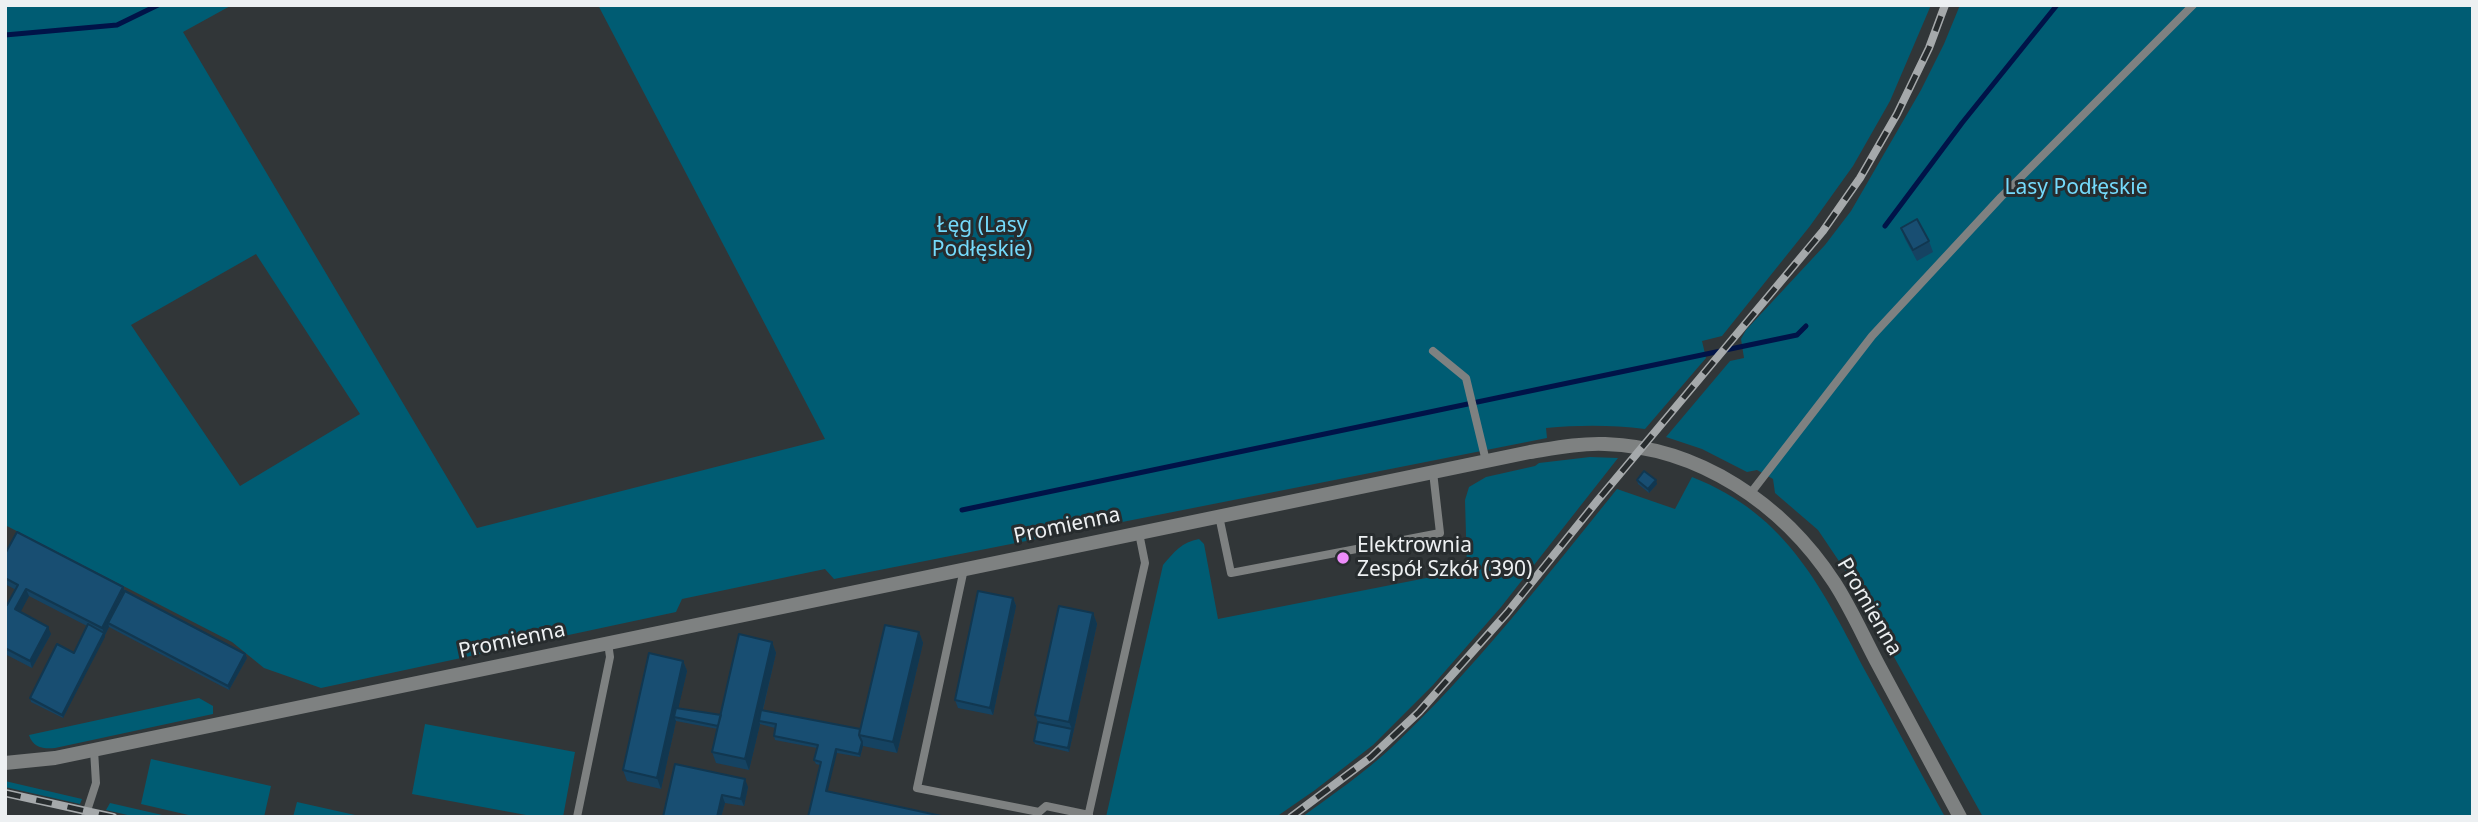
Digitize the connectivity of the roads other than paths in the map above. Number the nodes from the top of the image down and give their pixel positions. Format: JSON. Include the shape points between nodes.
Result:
{"nodes":[{"id":1,"x":2193,"y":5,"type":"edge"},
{"id":2,"x":1433,"y":351,"type":"dead end"},
{"id":3,"x":1486,"y":461,"type":"junction"},
{"id":4,"x":1433,"y":472,"type":"junction"},
{"id":5,"x":1750,"y":494,"type":"junction"},
{"id":6,"x":1219,"y":516,"type":"junction"},
{"id":7,"x":1139,"y":533,"type":"junction"},
{"id":8,"x":964,"y":569,"type":"junction"},
{"id":9,"x":608,"y":643,"type":"junction"},
{"id":10,"x":94,"y":750,"type":"junction"},
{"id":11,"x":5,"y":764,"type":"edge"},
{"id":12,"x":1039,"y":814,"type":"edge"},
{"id":13,"x":1089,"y":816,"type":"edge"},
{"id":14,"x":85,"y":817,"type":"edge"},
{"id":15,"x":577,"y":817,"type":"edge"},
{"id":16,"x":1960,"y":817,"type":"edge"}],
"edges":[{"from":1,"to":5,"type":"lane","via":[[2001,197],[1872,336]]},
{"from":2,"to":3,"type":"lane","via":[[1466,378]]},
{"from":3,"to":4,"type":"street","name":"Promienna"},
{"from":3,"to":5,"type":"street","name":"Promienna","via":[[1556,447],[1623,445],[1696,464]]},
{"from":4,"to":6,"type":"street","name":"Promienna"},
{"from":4,"to":6,"type":"lane","via":[[1440,533],[1231,573]]},
{"from":5,"to":16,"type":"street","name":"Promienna","via":[[1798,536],[1834,582]]},
{"from":6,"to":7,"type":"street","name":"Promienna"},
{"from":7,"to":8,"type":"street","name":"Promienna"},
{"from":7,"to":13,"type":"lane","via":[[1145,563]]},
{"from":8,"to":9,"type":"street","name":"Promienna"},
{"from":8,"to":12,"type":"lane","via":[[917,788]]},
{"from":9,"to":10,"type":"street","name":"Promienna"},
{"from":9,"to":15,"type":"lane","via":[[610,657]]},
{"from":10,"to":11,"type":"street","name":"Promienna"},
{"from":10,"to":14,"type":"lane","via":[[96,783]]},
{"from":12,"to":13,"type":"lane","via":[[1045,806]]}]}
